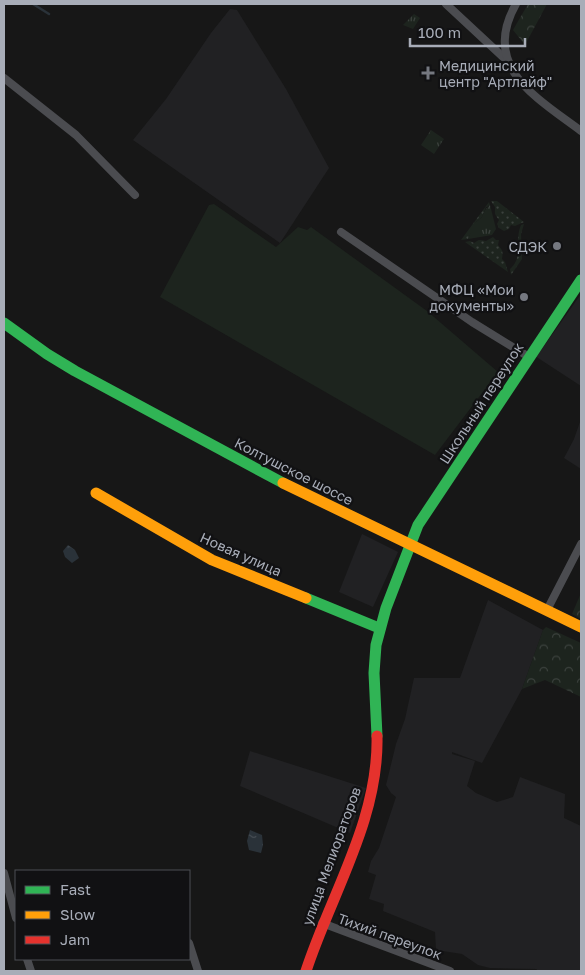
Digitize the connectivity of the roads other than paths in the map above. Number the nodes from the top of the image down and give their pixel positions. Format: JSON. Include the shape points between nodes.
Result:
{"nodes":[{"id":1,"x":446,"y":4,"type":"edge"},
{"id":2,"x":516,"y":4,"type":"edge"},
{"id":3,"x":502,"y":57,"type":"dead end"},
{"id":4,"x":4,"y":78,"type":"edge"},
{"id":5,"x":581,"y":131,"type":"edge"},
{"id":6,"x":135,"y":195,"type":"dead end"},
{"id":7,"x":341,"y":232,"type":"dead end"},
{"id":8,"x":581,"y":280,"type":"edge"},
{"id":9,"x":4,"y":324,"type":"edge"},
{"id":10,"x":529,"y":357,"type":"junction"},
{"id":11,"x":96,"y":493,"type":"dead end"},
{"id":12,"x":410,"y":544,"type":"junction"},
{"id":13,"x":581,"y":544,"type":"edge"},
{"id":14,"x":548,"y":610,"type":"junction"},
{"id":15,"x":581,"y":627,"type":"edge"},
{"id":16,"x":379,"y":628,"type":"junction"},
{"id":17,"x":4,"y":873,"type":"edge"},
{"id":18,"x":15,"y":914,"type":"edge"},
{"id":19,"x":322,"y":924,"type":"junction"},
{"id":20,"x":190,"y":946,"type":"edge"},
{"id":21,"x":198,"y":971,"type":"edge"},
{"id":22,"x":306,"y":971,"type":"edge"},
{"id":23,"x":450,"y":971,"type":"edge"}],
"edges":[{"from":1,"to":3,"type":"street"},
{"from":2,"to":5,"type":"street","via":[[505,31],[508,64],[538,99]]},
{"from":4,"to":6,"type":"street","via":[[76,135]]},
{"from":7,"to":10,"type":"street"},
{"from":8,"to":10,"type":"street","name":"Школьный переулок"},
{"from":9,"to":12,"type":"street","name":"Колтушское шоссе","via":[[47,354],[155,415],[289,486]]},
{"from":10,"to":12,"type":"street","name":"Школьный переулок","via":[[418,525]]},
{"from":11,"to":16,"type":"street","name":"Новая улица","via":[[212,560]]},
{"from":12,"to":14,"type":"street","name":"Колтушское шоссе"},
{"from":12,"to":16,"type":"street","name":"улица Мелиораторов"},
{"from":13,"to":14,"type":"street"},
{"from":14,"to":15,"type":"street","name":"Колтушское шоссе"},
{"from":16,"to":19,"type":"street","name":"улица Мелиораторов","via":[[374,674],[377,758],[372,793]]},
{"from":17,"to":18,"type":"street"},
{"from":19,"to":22,"type":"street","name":"улица Мелиораторов"},
{"from":19,"to":23,"type":"street","name":"Тихий переулок"},
{"from":20,"to":21,"type":"street"}]}
